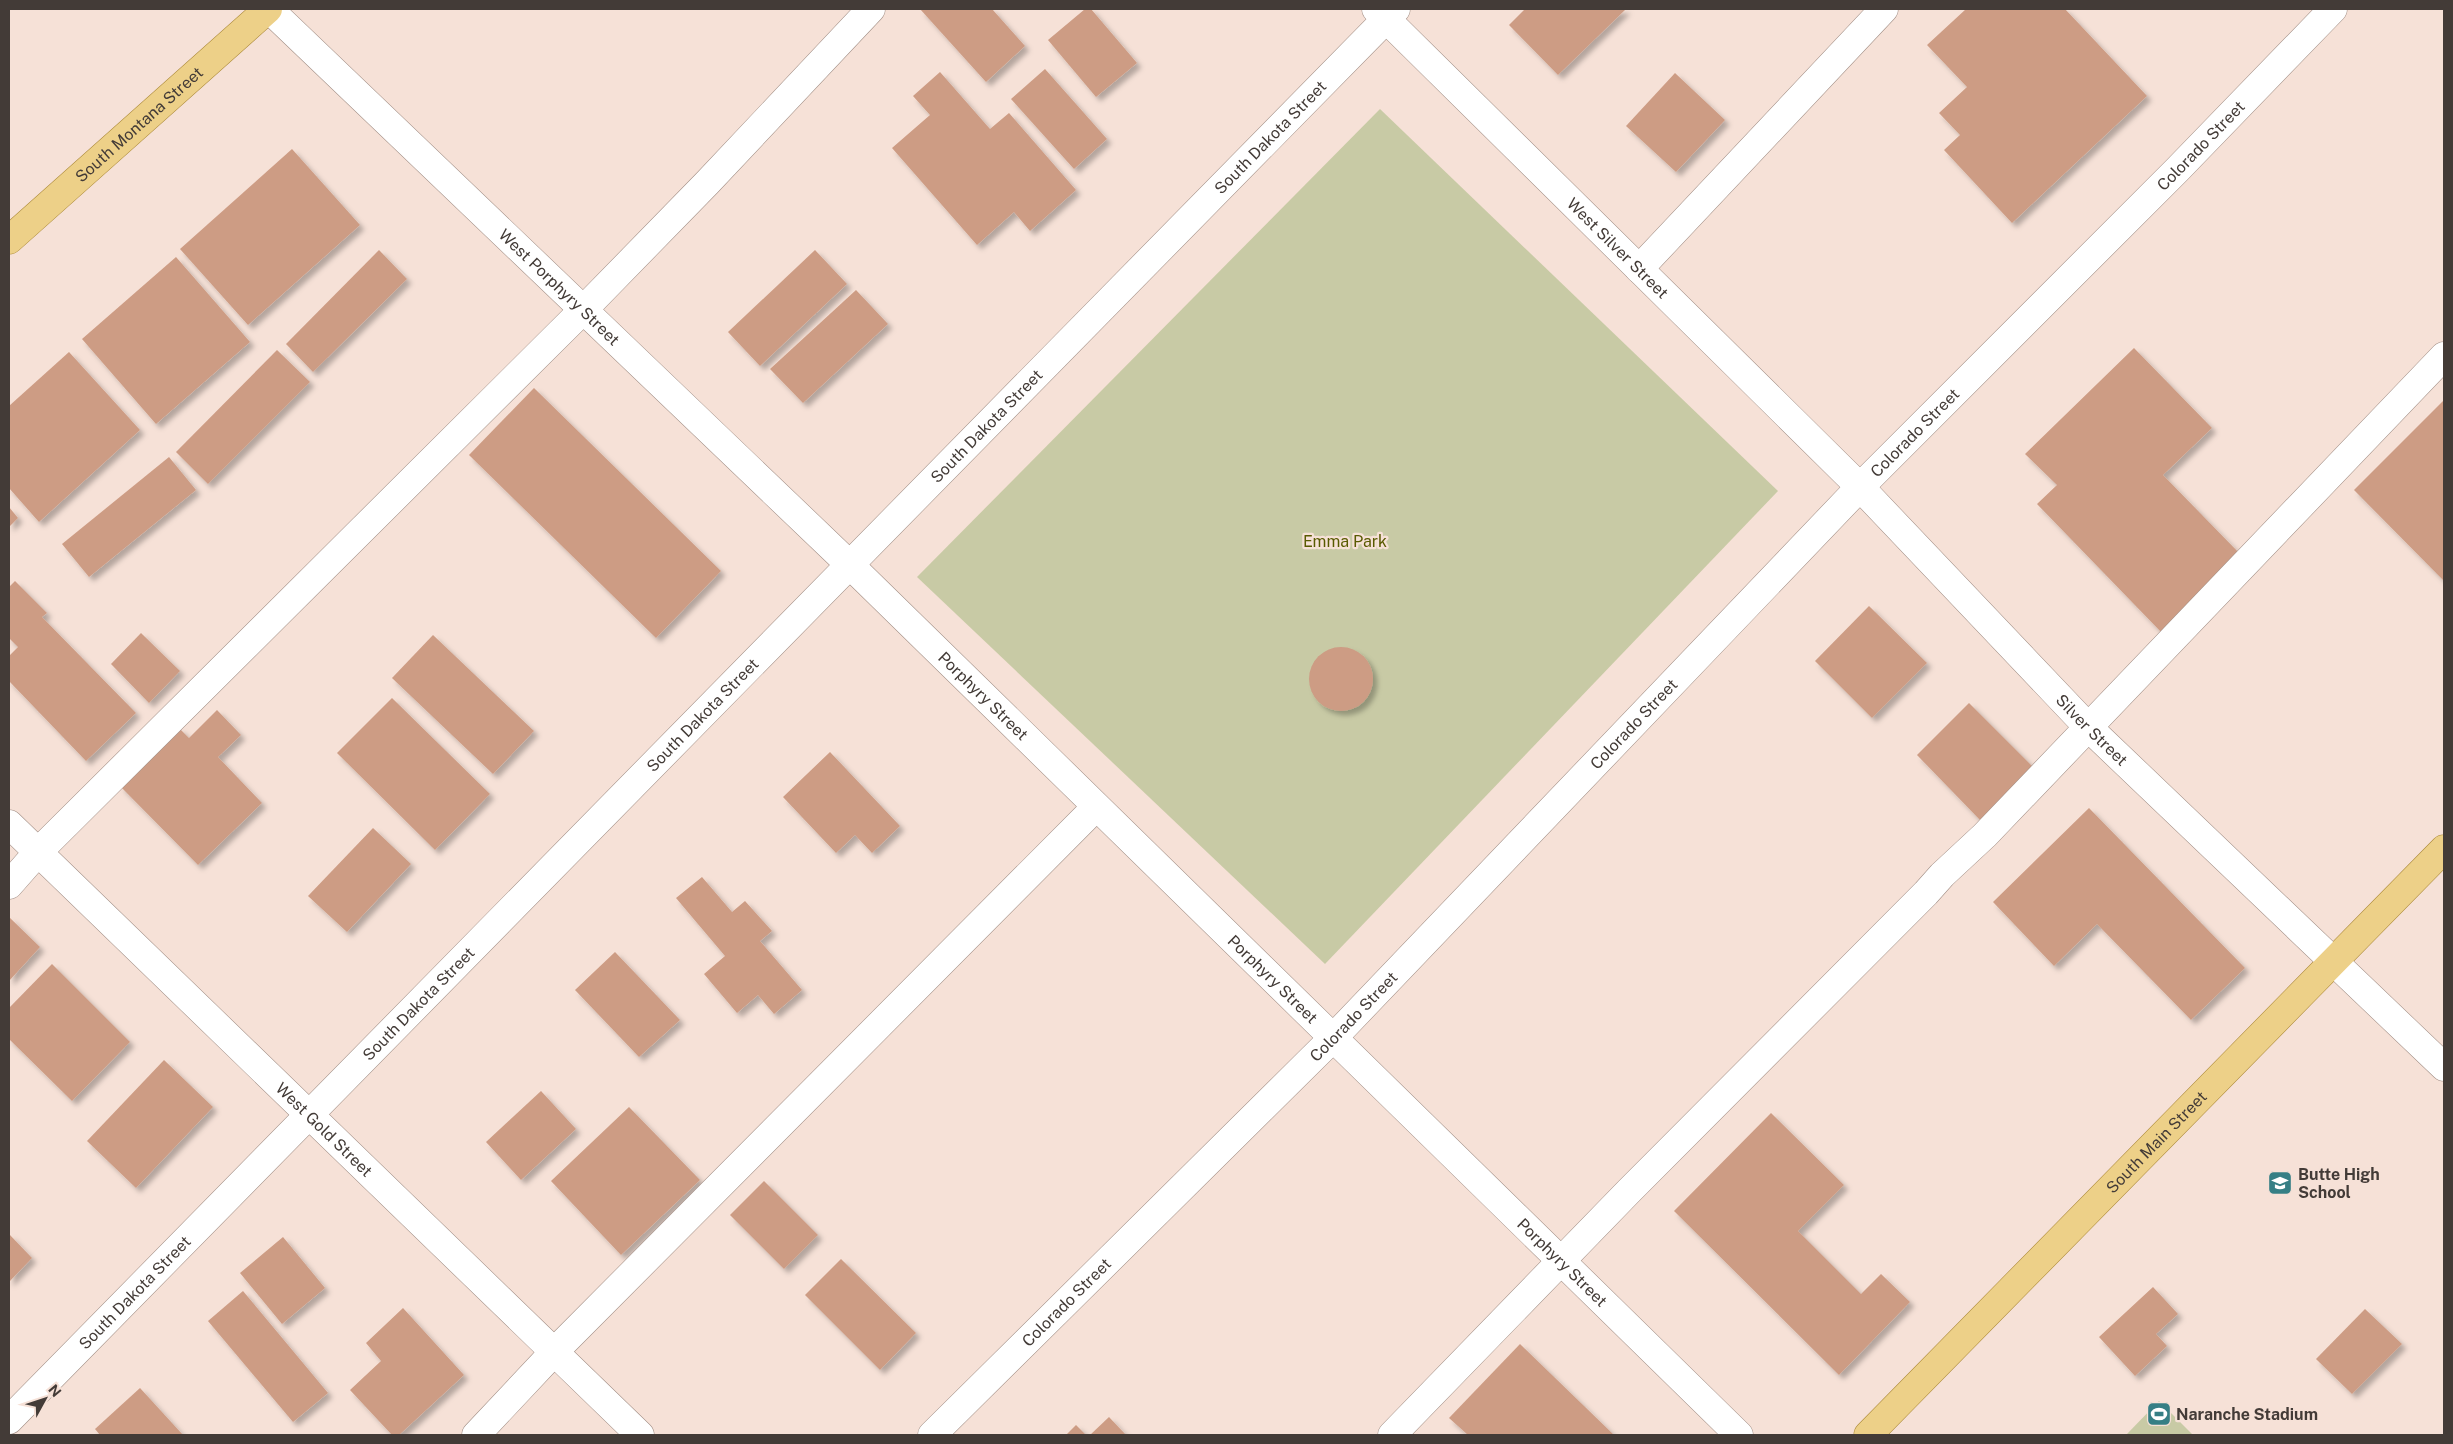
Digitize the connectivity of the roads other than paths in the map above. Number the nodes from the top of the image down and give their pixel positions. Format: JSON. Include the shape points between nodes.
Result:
{"nodes":[{"id":1,"x":268,"y":9,"type":"edge"},
{"id":2,"x":871,"y":9,"type":"edge"},
{"id":3,"x":1884,"y":9,"type":"edge"},
{"id":4,"x":2333,"y":9,"type":"edge"},
{"id":5,"x":1386,"y":12,"type":"edge"},
{"id":6,"x":9,"y":240,"type":"edge"},
{"id":7,"x":1639,"y":269,"type":"junction"},
{"id":8,"x":583,"y":310,"type":"junction"},
{"id":9,"x":2444,"y":356,"type":"edge"},
{"id":10,"x":1860,"y":487,"type":"junction"},
{"id":11,"x":850,"y":565,"type":"junction"},
{"id":12,"x":2088,"y":727,"type":"junction"},
{"id":13,"x":1096,"y":807,"type":"junction"},
{"id":14,"x":9,"y":824,"type":"edge"},
{"id":15,"x":2444,"y":849,"type":"edge"},
{"id":16,"x":38,"y":852,"type":"junction"},
{"id":17,"x":9,"y":885,"type":"edge"},
{"id":18,"x":2334,"y":962,"type":"junction"},
{"id":19,"x":1333,"y":1038,"type":"junction"},
{"id":20,"x":2444,"y":1067,"type":"edge"},
{"id":21,"x":308,"y":1114,"type":"junction"},
{"id":22,"x":1562,"y":1262,"type":"junction"},
{"id":23,"x":554,"y":1352,"type":"junction"},
{"id":24,"x":9,"y":1420,"type":"edge"},
{"id":25,"x":476,"y":1435,"type":"edge"},
{"id":26,"x":640,"y":1435,"type":"edge"},
{"id":27,"x":932,"y":1435,"type":"edge"},
{"id":28,"x":1392,"y":1435,"type":"edge"},
{"id":29,"x":1739,"y":1435,"type":"edge"},
{"id":30,"x":1868,"y":1435,"type":"edge"}],
"edges":[{"from":1,"to":6,"type":"main road","name":"South Montana Street"},
{"from":1,"to":8,"type":"street","name":"West Porphyry Street"},
{"from":2,"to":8,"type":"street"},
{"from":3,"to":7,"type":"street"},
{"from":4,"to":10,"type":"street","name":"Colorado Street"},
{"from":5,"to":7,"type":"street","name":"West Silver Street"},
{"from":5,"to":11,"type":"street","name":"South Dakota Street"},
{"from":7,"to":10,"type":"street","name":"West Silver Street"},
{"from":8,"to":11,"type":"street","name":"West Porphyry Street"},
{"from":8,"to":16,"type":"street"},
{"from":9,"to":12,"type":"street"},
{"from":10,"to":12,"type":"street","name":"Silver Street"},
{"from":10,"to":19,"type":"street","name":"Colorado Street"},
{"from":11,"to":13,"type":"street","name":"Porphyry Street"},
{"from":11,"to":21,"type":"street","name":"South Dakota Street"},
{"from":12,"to":18,"type":"street","name":"Silver Street"},
{"from":12,"to":22,"type":"street"},
{"from":13,"to":19,"type":"street","name":"Porphyry Street"},
{"from":13,"to":23,"type":"street"},
{"from":14,"to":16,"type":"street","name":"West Gold Street"},
{"from":15,"to":18,"type":"main road","name":"South Main Street"},
{"from":16,"to":17,"type":"street"},
{"from":16,"to":21,"type":"street","name":"West Gold Street"},
{"from":18,"to":20,"type":"street","name":"Silver Street"},
{"from":18,"to":30,"type":"main road","name":"South Main Street"},
{"from":19,"to":22,"type":"street","name":"Porphyry Street"},
{"from":19,"to":27,"type":"street","name":"Colorado Street"},
{"from":21,"to":23,"type":"street","name":"West Gold Street"},
{"from":21,"to":24,"type":"street","name":"South Dakota Street"},
{"from":22,"to":28,"type":"street"},
{"from":22,"to":29,"type":"street","name":"Porphyry Street"},
{"from":23,"to":25,"type":"street"},
{"from":23,"to":26,"type":"street","name":"West Gold Street"}]}
